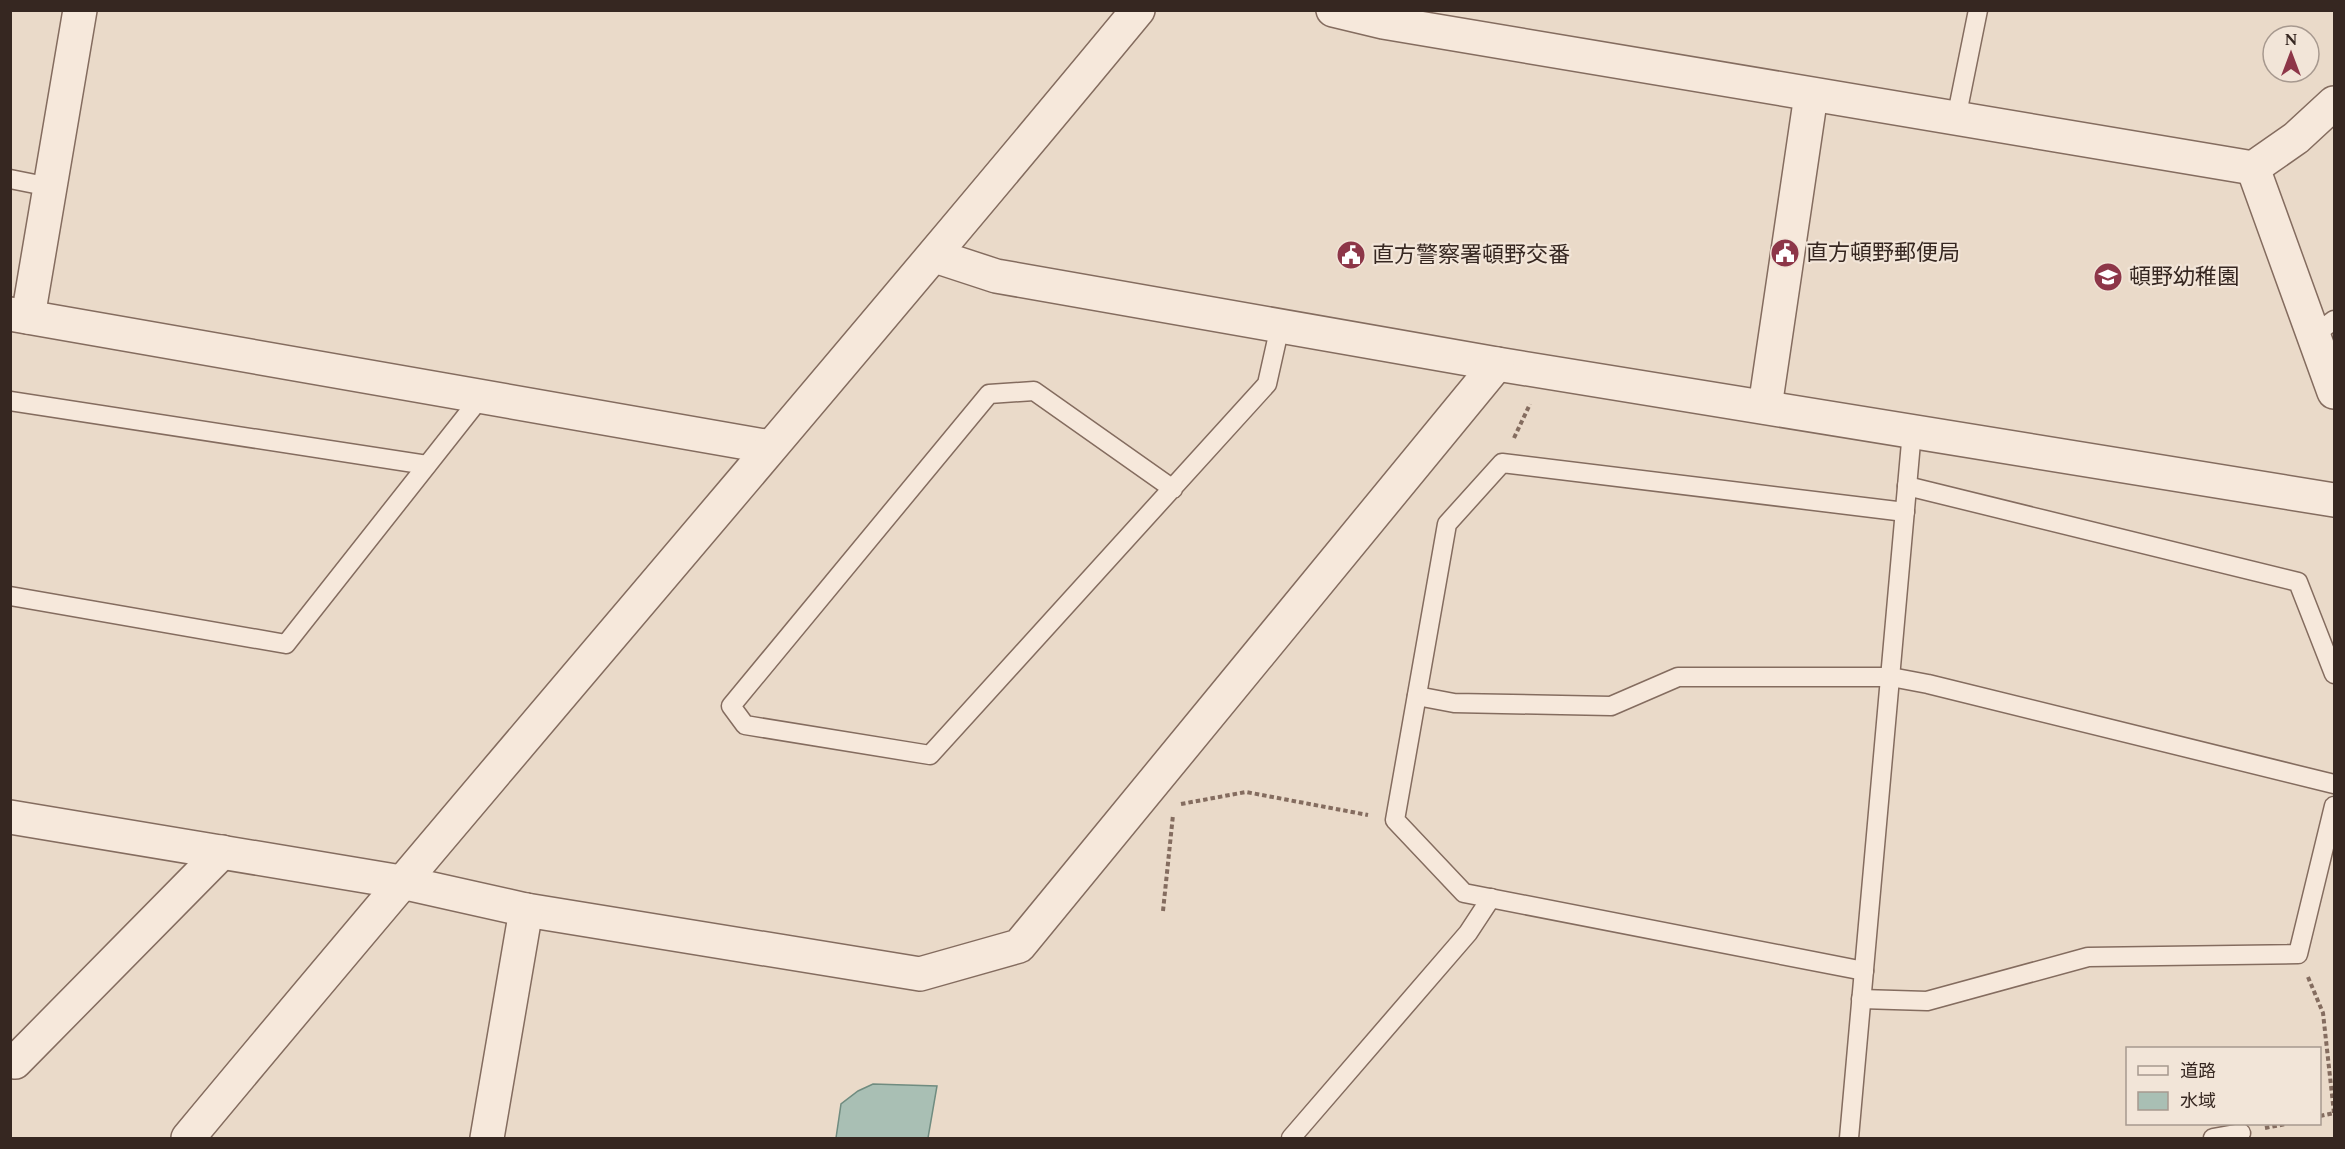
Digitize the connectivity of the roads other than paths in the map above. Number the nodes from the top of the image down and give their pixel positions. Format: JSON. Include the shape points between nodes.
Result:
{"nodes":[{"id":1,"x":1138,"y":10,"type":"edge"},
{"id":2,"x":1333,"y":10,"type":"edge"},
{"id":3,"x":1978,"y":10,"type":"edge"},
{"id":4,"x":75,"y":11,"type":"edge"},
{"id":5,"x":1811,"y":94,"type":"junction"},
{"id":6,"x":2334,"y":103,"type":"edge"},
{"id":7,"x":1956,"y":119,"type":"junction"},
{"id":8,"x":2253,"y":168,"type":"junction"},
{"id":9,"x":10,"y":179,"type":"edge"},
{"id":10,"x":50,"y":187,"type":"junction"},
{"id":11,"x":935,"y":256,"type":"junction"},
{"id":12,"x":19,"y":315,"type":"edge"},
{"id":13,"x":1280,"y":326,"type":"junction"},
{"id":14,"x":2324,"y":327,"type":"edge"},
{"id":15,"x":1497,"y":363,"type":"junction"},
{"id":16,"x":2334,"y":392,"type":"edge"},
{"id":17,"x":481,"y":397,"type":"junction"},
{"id":18,"x":10,"y":401,"type":"edge"},
{"id":19,"x":1765,"y":407,"type":"junction"},
{"id":20,"x":1912,"y":431,"type":"junction"},
{"id":21,"x":770,"y":447,"type":"junction"},
{"id":22,"x":427,"y":465,"type":"junction"},
{"id":23,"x":1907,"y":486,"type":"junction"},
{"id":24,"x":1173,"y":489,"type":"junction"},
{"id":25,"x":2334,"y":500,"type":"edge"},
{"id":26,"x":1905,"y":512,"type":"junction"},
{"id":27,"x":10,"y":596,"type":"edge"},
{"id":28,"x":2334,"y":674,"type":"edge"},
{"id":29,"x":1891,"y":677,"type":"junction"},
{"id":30,"x":1417,"y":696,"type":"junction"},
{"id":31,"x":2334,"y":784,"type":"edge"},
{"id":32,"x":2334,"y":806,"type":"edge"},
{"id":33,"x":10,"y":817,"type":"edge"},
{"id":34,"x":222,"y":852,"type":"junction"},
{"id":35,"x":401,"y":882,"type":"junction"},
{"id":36,"x":1491,"y":898,"type":"junction"},
{"id":37,"x":526,"y":910,"type":"junction"},
{"id":38,"x":1864,"y":971,"type":"junction"},
{"id":39,"x":1862,"y":999,"type":"junction"},
{"id":40,"x":10,"y":1061,"type":"edge"},
{"id":41,"x":2241,"y":1133,"type":"dead end"},
{"id":42,"x":188,"y":1138,"type":"edge"},
{"id":43,"x":487,"y":1138,"type":"edge"},
{"id":44,"x":1291,"y":1138,"type":"edge"},
{"id":45,"x":1849,"y":1138,"type":"edge"},
{"id":46,"x":2213,"y":1138,"type":"edge"}],
"edges":[{"from":1,"to":11,"type":"street"},
{"from":2,"to":5,"type":"street","via":[[1383,22]]},
{"from":3,"to":7,"type":"lane"},
{"from":4,"to":10,"type":"street"},
{"from":5,"to":7,"type":"street"},
{"from":5,"to":19,"type":"street"},
{"from":6,"to":8,"type":"street","via":[[2296,138]]},
{"from":7,"to":8,"type":"street"},
{"from":8,"to":14,"type":"street"},
{"from":9,"to":10,"type":"lane"},
{"from":10,"to":12,"type":"street"},
{"from":11,"to":13,"type":"street","via":[[996,276]]},
{"from":11,"to":21,"type":"street"},
{"from":12,"to":17,"type":"street"},
{"from":13,"to":15,"type":"street"},
{"from":13,"to":24,"type":"lane","via":[[1268,384]]},
{"from":14,"to":16,"type":"street"},
{"from":15,"to":19,"type":"street"},
{"from":15,"to":37,"type":"street","via":[[1019,946],[920,974]]},
{"from":17,"to":21,"type":"street"},
{"from":17,"to":22,"type":"lane"},
{"from":18,"to":22,"type":"lane"},
{"from":19,"to":20,"type":"street"},
{"from":20,"to":23,"type":"lane"},
{"from":20,"to":25,"type":"street"},
{"from":21,"to":35,"type":"street"},
{"from":22,"to":27,"type":"lane","via":[[286,644]]},
{"from":23,"to":26,"type":"lane"},
{"from":23,"to":28,"type":"lane","via":[[2298,582]]},
{"from":24,"to":24,"type":"lane","via":[[930,755],[746,725],[731,706],[989,394],[1034,391]]},
{"from":26,"to":29,"type":"lane"},
{"from":26,"to":30,"type":"lane","via":[[1503,463],[1447,524]]},
{"from":29,"to":30,"type":"lane","via":[[1678,677],[1611,706],[1454,703]]},
{"from":29,"to":31,"type":"lane"},
{"from":29,"to":38,"type":"lane"},
{"from":30,"to":36,"type":"lane","via":[[1395,820],[1464,893]]},
{"from":32,"to":39,"type":"lane","via":[[2298,954],[2088,957],[1927,1001]]},
{"from":33,"to":34,"type":"street"},
{"from":34,"to":35,"type":"street"},
{"from":34,"to":40,"type":"street","via":[[15,1062]]},
{"from":35,"to":37,"type":"street"},
{"from":35,"to":42,"type":"street"},
{"from":36,"to":38,"type":"lane"},
{"from":36,"to":44,"type":"lane","via":[[1468,933]]},
{"from":37,"to":43,"type":"street"},
{"from":38,"to":39,"type":"lane"},
{"from":39,"to":45,"type":"lane"},
{"from":41,"to":46,"type":"lane"}]}
